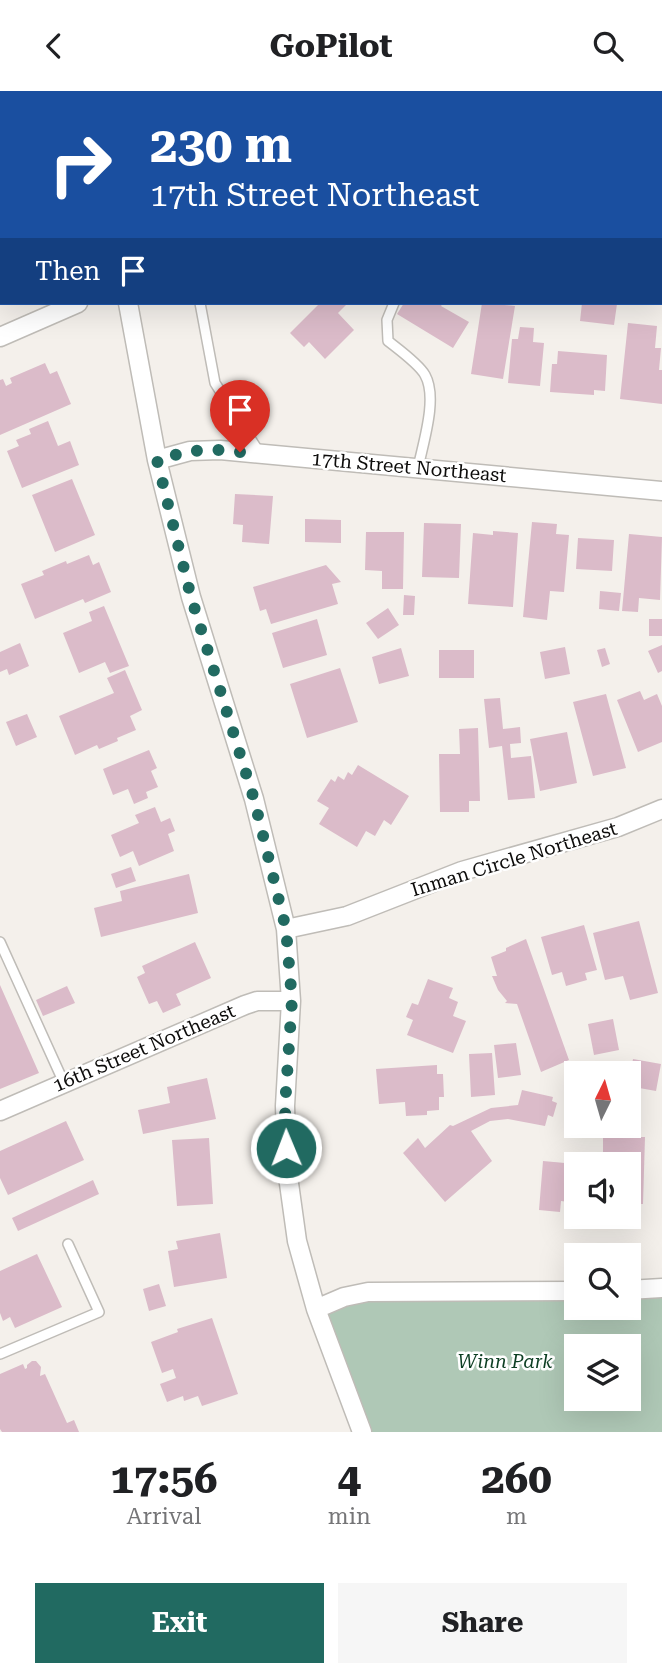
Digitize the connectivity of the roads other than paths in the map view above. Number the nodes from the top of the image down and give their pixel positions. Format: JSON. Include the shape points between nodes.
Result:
{"nodes":[{"id":1,"x":73,"y":305,"type":"edge"},
{"id":2,"x":128,"y":305,"type":"edge"},
{"id":3,"x":200,"y":305,"type":"edge"},
{"id":4,"x":393,"y":305,"type":"edge"},
{"id":5,"x":0,"y":337,"type":"edge"},
{"id":6,"x":260,"y":454,"type":"junction"},
{"id":7,"x":157,"y":460,"type":"junction"},
{"id":8,"x":418,"y":468,"type":"junction"},
{"id":9,"x":662,"y":491,"type":"edge"},
{"id":10,"x":662,"y":810,"type":"edge"},
{"id":11,"x":286,"y":929,"type":"junction"},
{"id":12,"x":0,"y":942,"type":"edge"},
{"id":13,"x":292,"y":1000,"type":"junction"},
{"id":14,"x":64,"y":1083,"type":"junction"},
{"id":15,"x":0,"y":1111,"type":"edge"},
{"id":16,"x":68,"y":1244,"type":"dead end"},
{"id":17,"x":662,"y":1288,"type":"edge"},
{"id":18,"x":641,"y":1289,"type":"edge"},
{"id":19,"x":564,"y":1291,"type":"edge"},
{"id":20,"x":316,"y":1309,"type":"junction"},
{"id":21,"x":0,"y":1354,"type":"edge"},
{"id":22,"x":362,"y":1432,"type":"edge"}],
"edges":[{"from":1,"to":5,"type":"street"},
{"from":2,"to":7,"type":"street"},
{"from":3,"to":6,"type":"lane","via":[[215,383]]},
{"from":4,"to":8,"type":"lane","via":[[387,320],[387,341],[425,374],[430,393]]},
{"from":6,"to":7,"type":"street","name":"17th Street Northeast","via":[[190,451]]},
{"from":6,"to":8,"type":"street","name":"17th Street Northeast"},
{"from":7,"to":11,"type":"street","via":[[191,597],[254,799]]},
{"from":8,"to":9,"type":"street","name":"17th Street Northeast"},
{"from":10,"to":11,"type":"street","name":"Inman Circle Northeast","via":[[462,871],[347,916]]},
{"from":11,"to":13,"type":"street"},
{"from":12,"to":14,"type":"lane"},
{"from":13,"to":14,"type":"street","name":"16th Street Northeast","via":[[245,1005]]},
{"from":13,"to":20,"type":"street","via":[[285,1106],[287,1169],[298,1241]]},
{"from":14,"to":15,"type":"street","name":"16th Street Northeast"},
{"from":16,"to":21,"type":"lane","via":[[99,1312]]},
{"from":17,"to":18,"type":"street"},
{"from":19,"to":20,"type":"street","via":[[368,1292]]},
{"from":20,"to":22,"type":"street"}]}
